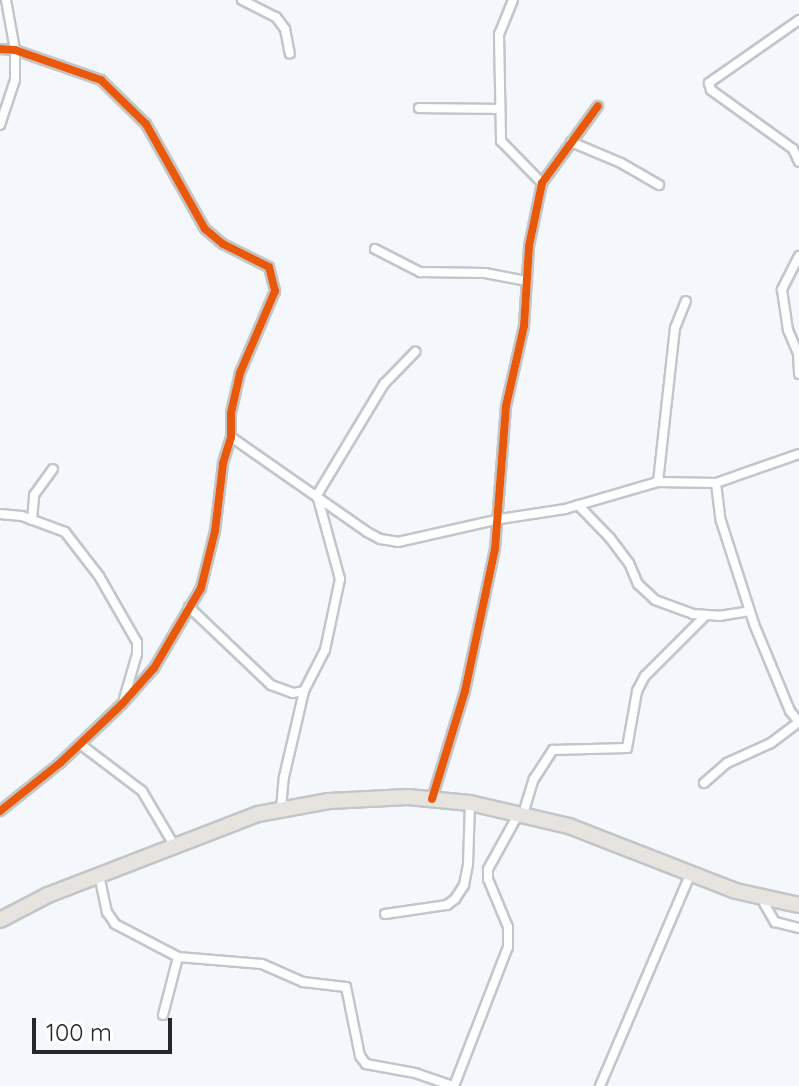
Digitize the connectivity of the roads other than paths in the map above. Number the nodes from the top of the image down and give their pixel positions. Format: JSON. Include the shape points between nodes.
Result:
{"nodes":[{"id":1,"x":6,"y":0,"type":"edge"},
{"id":2,"x":242,"y":0,"type":"edge"},
{"id":3,"x":513,"y":0,"type":"edge"},
{"id":4,"x":799,"y":20,"type":"edge"},
{"id":5,"x":0,"y":49,"type":"edge"},
{"id":6,"x":15,"y":50,"type":"junction"},
{"id":7,"x":290,"y":54,"type":"dead end"},
{"id":8,"x":598,"y":106,"type":"dead end"},
{"id":9,"x":419,"y":108,"type":"dead end"},
{"id":10,"x":499,"y":109,"type":"junction"},
{"id":11,"x":0,"y":125,"type":"edge"},
{"id":12,"x":571,"y":142,"type":"junction"},
{"id":13,"x":799,"y":162,"type":"edge"},
{"id":14,"x":542,"y":183,"type":"junction"},
{"id":15,"x":659,"y":185,"type":"dead end"},
{"id":16,"x":375,"y":249,"type":"dead end"},
{"id":17,"x":799,"y":256,"type":"edge"},
{"id":18,"x":527,"y":281,"type":"junction"},
{"id":19,"x":686,"y":301,"type":"dead end"},
{"id":20,"x":415,"y":352,"type":"dead end"},
{"id":21,"x":799,"y":374,"type":"edge"},
{"id":22,"x":231,"y":437,"type":"junction"},
{"id":23,"x":799,"y":454,"type":"edge"},
{"id":24,"x":53,"y":469,"type":"dead end"},
{"id":25,"x":658,"y":482,"type":"junction"},
{"id":26,"x":716,"y":483,"type":"junction"},
{"id":27,"x":317,"y":495,"type":"junction"},
{"id":28,"x":578,"y":505,"type":"junction"},
{"id":29,"x":0,"y":514,"type":"edge"},
{"id":30,"x":500,"y":519,"type":"junction"},
{"id":31,"x":32,"y":520,"type":"junction"},
{"id":32,"x":189,"y":607,"type":"junction"},
{"id":33,"x":750,"y":611,"type":"junction"},
{"id":34,"x":705,"y":616,"type":"junction"},
{"id":35,"x":304,"y":691,"type":"junction"},
{"id":36,"x":122,"y":704,"type":"junction"},
{"id":37,"x":799,"y":722,"type":"edge"},
{"id":38,"x":80,"y":744,"type":"junction"},
{"id":39,"x":704,"y":783,"type":"dead end"},
{"id":40,"x":432,"y":799,"type":"junction"},
{"id":41,"x":470,"y":803,"type":"junction"},
{"id":42,"x":281,"y":809,"type":"junction"},
{"id":43,"x":0,"y":811,"type":"edge"},
{"id":44,"x":521,"y":813,"type":"junction"},
{"id":45,"x":174,"y":845,"type":"junction"},
{"id":46,"x":691,"y":872,"type":"junction"},
{"id":47,"x":99,"y":875,"type":"junction"},
{"id":48,"x":761,"y":897,"type":"junction"},
{"id":49,"x":799,"y":905,"type":"edge"},
{"id":50,"x":385,"y":914,"type":"dead end"},
{"id":51,"x":0,"y":920,"type":"edge"},
{"id":52,"x":799,"y":928,"type":"edge"},
{"id":53,"x":178,"y":957,"type":"junction"},
{"id":54,"x":163,"y":1015,"type":"dead end"},
{"id":55,"x":454,"y":1086,"type":"edge"},
{"id":56,"x":600,"y":1086,"type":"edge"}],
"edges":[{"from":1,"to":6,"type":"street"},
{"from":2,"to":7,"type":"street","via":[[276,17],[285,29]]},
{"from":3,"to":10,"type":"street","via":[[499,34]]},
{"from":4,"to":13,"type":"street","via":[[709,83],[711,90],[793,149]]},
{"from":5,"to":6,"type":"street"},
{"from":6,"to":11,"type":"street","via":[[15,80]]},
{"from":6,"to":22,"type":"street","via":[[101,80],[146,124],[205,229],[269,267],[275,291],[240,373]]},
{"from":8,"to":12,"type":"street"},
{"from":9,"to":10,"type":"street"},
{"from":10,"to":14,"type":"street","via":[[504,148]]},
{"from":12,"to":14,"type":"street"},
{"from":12,"to":15,"type":"street"},
{"from":14,"to":18,"type":"street"},
{"from":16,"to":18,"type":"street","via":[[420,272],[485,273]]},
{"from":17,"to":21,"type":"street","via":[[782,290]]},
{"from":18,"to":30,"type":"street","via":[[524,326],[506,406]]},
{"from":19,"to":25,"type":"street","via":[[675,328]]},
{"from":20,"to":27,"type":"street","via":[[384,384]]},
{"from":22,"to":27,"type":"street"},
{"from":22,"to":32,"type":"street","via":[[201,588]]},
{"from":23,"to":26,"type":"street"},
{"from":24,"to":31,"type":"street","via":[[34,495]]},
{"from":25,"to":26,"type":"street"},
{"from":25,"to":28,"type":"street"},
{"from":26,"to":33,"type":"street","via":[[721,521]]},
{"from":27,"to":30,"type":"street","via":[[380,539],[398,542]]},
{"from":27,"to":35,"type":"street","via":[[340,579],[325,650]]},
{"from":28,"to":30,"type":"street"},
{"from":28,"to":34,"type":"street","via":[[610,538],[638,584],[655,600]]},
{"from":29,"to":31,"type":"street"},
{"from":30,"to":40,"type":"street","via":[[465,691]]},
{"from":31,"to":36,"type":"street","via":[[65,532],[133,631],[137,654]]},
{"from":32,"to":35,"type":"street","via":[[271,685]]},
{"from":32,"to":36,"type":"street","via":[[154,668]]},
{"from":33,"to":34,"type":"street"},
{"from":33,"to":37,"type":"street","via":[[778,686]]},
{"from":34,"to":44,"type":"street","via":[[645,676],[637,691],[627,748],[553,750]]},
{"from":35,"to":42,"type":"street"},
{"from":36,"to":38,"type":"street"},
{"from":37,"to":39,"type":"street","via":[[771,743],[727,763]]},
{"from":38,"to":43,"type":"street"},
{"from":38,"to":45,"type":"street","via":[[142,791]]},
{"from":40,"to":41,"type":"main road"},
{"from":40,"to":42,"type":"main road","via":[[371,798]]},
{"from":41,"to":44,"type":"main road"},
{"from":41,"to":50,"type":"street","via":[[468,864],[455,899],[434,908]]},
{"from":42,"to":45,"type":"main road"},
{"from":44,"to":46,"type":"main road","via":[[606,838]]},
{"from":44,"to":55,"type":"street","via":[[488,869],[508,927],[508,947]]},
{"from":45,"to":47,"type":"main road"},
{"from":46,"to":48,"type":"main road"},
{"from":46,"to":56,"type":"street"},
{"from":47,"to":51,"type":"main road"},
{"from":47,"to":53,"type":"street","via":[[115,924]]},
{"from":48,"to":49,"type":"main road"},
{"from":48,"to":52,"type":"street","via":[[775,922]]},
{"from":53,"to":54,"type":"street"},
{"from":53,"to":55,"type":"street","via":[[270,966],[303,982],[346,987],[366,1064]]}]}
